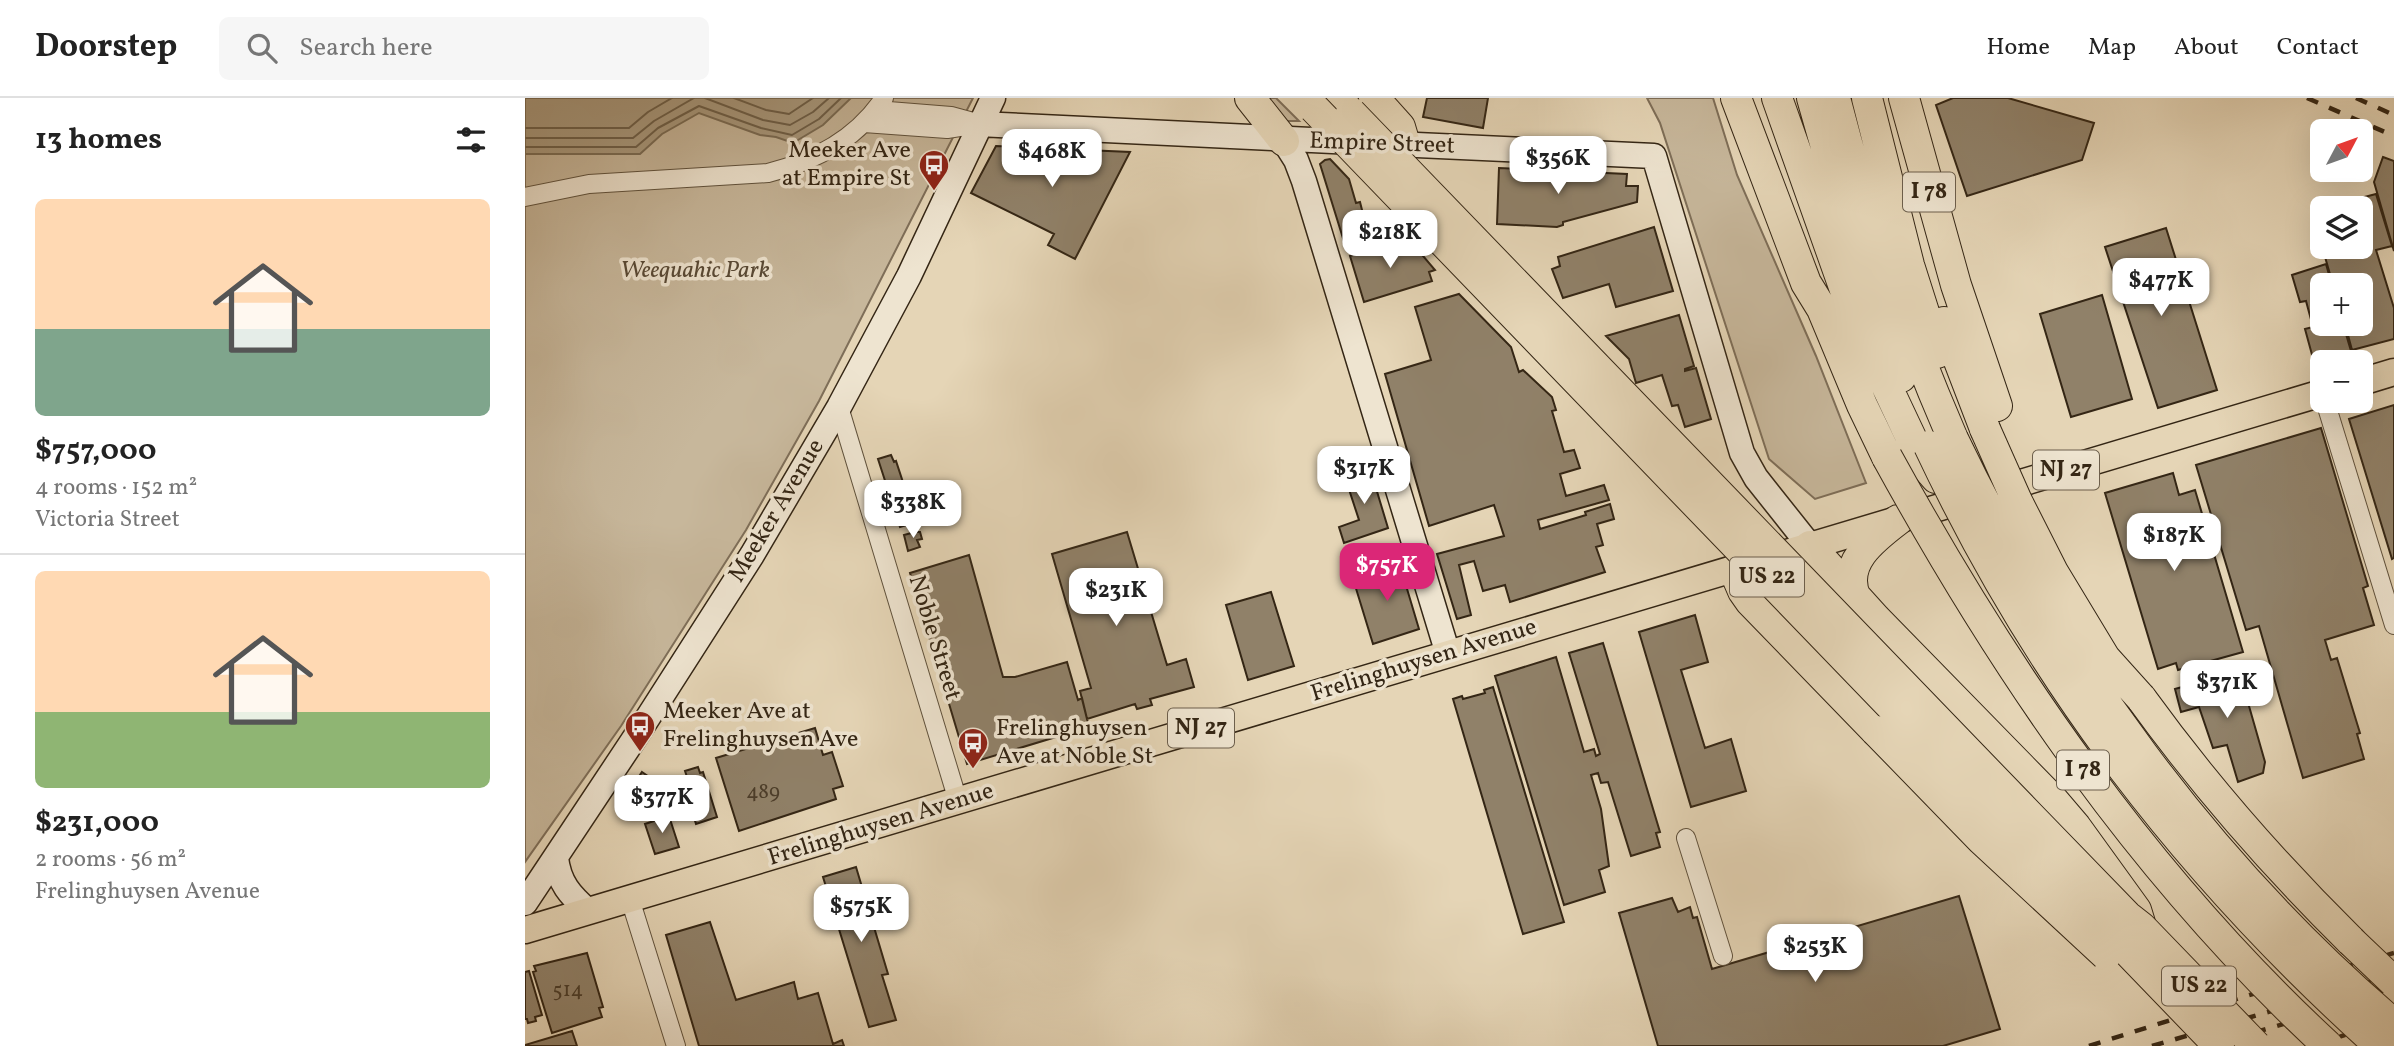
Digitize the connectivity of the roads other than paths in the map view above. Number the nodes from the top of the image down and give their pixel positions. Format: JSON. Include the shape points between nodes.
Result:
{"nodes":[{"id":1,"x":993,"y":98,"type":"edge"},
{"id":2,"x":1250,"y":98,"type":"edge"},
{"id":3,"x":1736,"y":98,"type":"edge"},
{"id":4,"x":1756,"y":98,"type":"edge"},
{"id":5,"x":1867,"y":98,"type":"edge"},
{"id":6,"x":1881,"y":98,"type":"edge"},
{"id":7,"x":1904,"y":98,"type":"edge"},
{"id":8,"x":1818,"y":99,"type":"edge"},
{"id":9,"x":1336,"y":103,"type":"edge"},
{"id":10,"x":875,"y":110,"type":"edge"},
{"id":11,"x":1769,"y":121,"type":"edge"},
{"id":12,"x":979,"y":124,"type":"junction"},
{"id":13,"x":1284,"y":141,"type":"junction"},
{"id":14,"x":1405,"y":144,"type":"junction"},
{"id":15,"x":1815,"y":195,"type":"junction"},
{"id":16,"x":525,"y":197,"type":"edge"},
{"id":17,"x":1945,"y":288,"type":"junction"},
{"id":18,"x":2394,"y":372,"type":"edge"},
{"id":19,"x":2373,"y":378,"type":"edge"},
{"id":20,"x":2310,"y":397,"type":"edge"},
{"id":21,"x":839,"y":407,"type":"junction"},
{"id":22,"x":2329,"y":413,"type":"edge"},
{"id":23,"x":1959,"y":437,"type":"junction"},
{"id":24,"x":1898,"y":520,"type":"junction"},
{"id":25,"x":1810,"y":547,"type":"junction"},
{"id":26,"x":1734,"y":570,"type":"junction"},
{"id":27,"x":1866,"y":609,"type":"junction"},
{"id":28,"x":2394,"y":625,"type":"edge"},
{"id":29,"x":1448,"y":654,"type":"junction"},
{"id":30,"x":958,"y":802,"type":"junction"},
{"id":31,"x":1686,"y":838,"type":"dead end"},
{"id":32,"x":556,"y":858,"type":"junction"},
{"id":33,"x":631,"y":899,"type":"junction"},
{"id":34,"x":525,"y":903,"type":"edge"},
{"id":35,"x":589,"y":911,"type":"junction"},
{"id":36,"x":2141,"y":927,"type":"junction"},
{"id":37,"x":525,"y":930,"type":"edge"},
{"id":38,"x":1723,"y":956,"type":"dead end"},
{"id":39,"x":2394,"y":982,"type":"edge"},
{"id":40,"x":2394,"y":1024,"type":"edge"},
{"id":41,"x":676,"y":1046,"type":"edge"},
{"id":42,"x":2207,"y":1046,"type":"edge"},
{"id":43,"x":2219,"y":1046,"type":"edge"},
{"id":44,"x":2256,"y":1046,"type":"edge"},
{"id":45,"x":2328,"y":1046,"type":"edge"},
{"id":46,"x":2379,"y":1046,"type":"edge"}],
"edges":[{"from":1,"to":12,"type":"street","name":"Meeker Avenue"},
{"from":2,"to":13,"type":"highway"},
{"from":3,"to":11,"type":"highway"},
{"from":4,"to":11,"type":"highway"},
{"from":5,"to":23,"type":"highway"},
{"from":6,"to":17,"type":"highway"},
{"from":7,"to":17,"type":"highway","number":"I 78"},
{"from":8,"to":15,"type":"highway","number":"I 78"},
{"from":9,"to":14,"type":"highway","via":[[1400,127]]},
{"from":9,"to":36,"type":"highway","number":"US 22","bridge":true},
{"from":9,"to":43,"type":"highway","number":"US 22","bridge":true},
{"from":10,"to":12,"type":"street","via":[[951,116]]},
{"from":10,"to":16,"type":"street","via":[[837,145],[768,173],[589,184]]},
{"from":11,"to":15,"type":"highway"},
{"from":12,"to":13,"type":"street","name":"Empire Street"},
{"from":12,"to":21,"type":"street","name":"Meeker Avenue","via":[[909,276]]},
{"from":13,"to":14,"type":"street","name":"Empire Street"},
{"from":13,"to":29,"type":"street","via":[[1304,181]]},
{"from":14,"to":25,"type":"street","name":"Empire Street","via":[[1654,156],[1742,453]]},
{"from":15,"to":23,"type":"highway","number":"I 78","via":[[1908,330]]},
{"from":15,"to":23,"type":"highway","via":[[1856,321]]},
{"from":15,"to":45,"type":"highway","number":"I 78","bridge":true,"via":[[1822,309],[1887,457],[1977,612],[2094,786],[2144,850],[2265,986]]},
{"from":17,"to":23,"type":"highway"},
{"from":18,"to":19,"type":"main road"},
{"from":20,"to":24,"type":"main road","name":"Frelinghuysen Avenue","number":"NJ 27"},
{"from":21,"to":30,"type":"street","name":"Noble Street"},
{"from":21,"to":32,"type":"street","name":"Meeker Avenue","via":[[752,555]]},
{"from":22,"to":28,"type":"street"},
{"from":23,"to":39,"type":"highway","bridge":true,"via":[[2017,501],[2105,658],[2265,853]]},
{"from":23,"to":40,"type":"highway","number":"I 78","bridge":true,"via":[[1985,476],[2081,667],[2142,753],[2224,854],[2314,950]]},
{"from":23,"to":46,"type":"highway","number":"I 78","bridge":true,"via":[[1954,499],[2004,591],[2076,706],[2200,866],[2262,934]]},
{"from":24,"to":25,"type":"main road","name":"Frelinghuysen Avenue","number":"NJ 27"},
{"from":24,"to":27,"type":"highway","via":[[1869,544],[1855,564],[1851,578]]},
{"from":25,"to":26,"type":"main road","name":"Frelinghuysen Avenue","number":"NJ 27"},
{"from":25,"to":27,"type":"highway"},
{"from":26,"to":29,"type":"main road","name":"Frelinghuysen Avenue","number":"NJ 27"},
{"from":26,"to":42,"type":"highway","bridge":true,"via":[[1750,601],[2002,860]]},
{"from":27,"to":36,"type":"highway","via":[[2065,814],[2136,909]]},
{"from":29,"to":30,"type":"main road","name":"Frelinghuysen Avenue","number":"NJ 27"},
{"from":30,"to":33,"type":"main road","name":"Frelinghuysen Avenue","number":"NJ 27"},
{"from":31,"to":38,"type":"street"},
{"from":32,"to":34,"type":"street","name":"Meeker Avenue"},
{"from":32,"to":35,"type":"street","via":[[564,887]]},
{"from":33,"to":35,"type":"main road","name":"Frelinghuysen Avenue","number":"NJ 27"},
{"from":33,"to":41,"type":"street"},
{"from":35,"to":37,"type":"main road","name":"Frelinghuysen Avenue","number":"NJ 27"},
{"from":36,"to":44,"type":"highway","number":"US 22","bridge":true}]}
